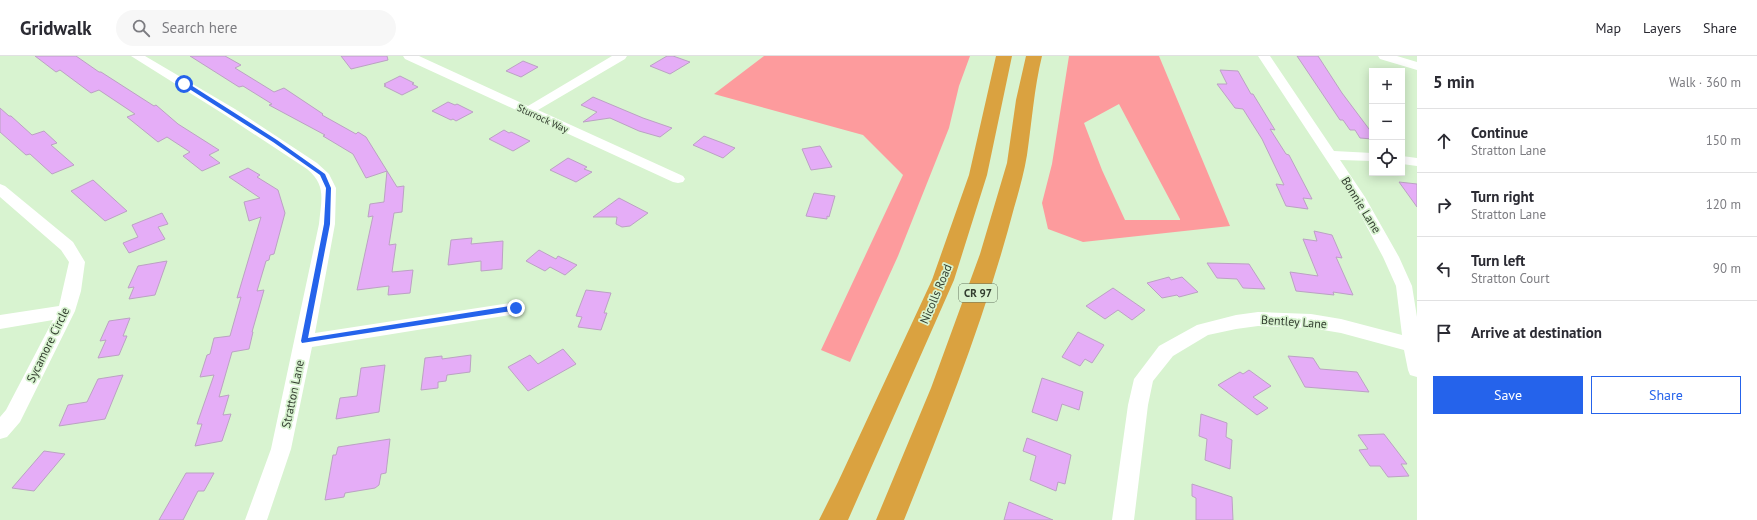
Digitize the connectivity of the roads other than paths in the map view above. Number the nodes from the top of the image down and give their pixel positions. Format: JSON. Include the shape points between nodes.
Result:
{"nodes":[{"id":1,"x":137,"y":56,"type":"edge"},
{"id":2,"x":409,"y":56,"type":"edge"},
{"id":3,"x":621,"y":56,"type":"edge"},
{"id":4,"x":1004,"y":56,"type":"edge"},
{"id":5,"x":1034,"y":56,"type":"edge"},
{"id":6,"x":1264,"y":56,"type":"edge"},
{"id":7,"x":1384,"y":56,"type":"edge"},
{"id":8,"x":1417,"y":66,"type":"edge"},
{"id":9,"x":528,"y":111,"type":"junction"},
{"id":10,"x":1330,"y":154,"type":"junction"},
{"id":11,"x":1369,"y":157,"type":"edge"},
{"id":12,"x":1405,"y":160,"type":"edge"},
{"id":13,"x":1417,"y":162,"type":"edge"},
{"id":14,"x":678,"y":180,"type":"dead end"},
{"id":15,"x":0,"y":190,"type":"edge"},
{"id":16,"x":1410,"y":288,"type":"edge"},
{"id":17,"x":516,"y":308,"type":"dead end"},
{"id":18,"x":66,"y":310,"type":"junction"},
{"id":19,"x":0,"y":322,"type":"edge"},
{"id":20,"x":304,"y":341,"type":"junction"},
{"id":21,"x":1412,"y":345,"type":"junction"},
{"id":22,"x":1417,"y":370,"type":"edge"},
{"id":23,"x":0,"y":431,"type":"edge"},
{"id":24,"x":256,"y":520,"type":"edge"},
{"id":25,"x":833,"y":520,"type":"edge"},
{"id":26,"x":890,"y":520,"type":"edge"},
{"id":27,"x":1123,"y":520,"type":"edge"}],
"edges":[{"from":1,"to":20,"type":"street","name":"Stratton Lane","via":[[230,112],[322,174],[329,188],[327,224]]},
{"from":2,"to":9,"type":"street","name":"Sturrock Way"},
{"from":3,"to":9,"type":"street"},
{"from":4,"to":25,"type":"highway","name":"Nicolls Road","number":"CR 97","via":[[978,175],[943,280]]},
{"from":5,"to":26,"type":"highway","number":"CR 97","via":[[1026,90],[1016,162],[978,293],[924,439]]},
{"from":6,"to":10,"type":"street","name":"Bonnie Lane"},
{"from":7,"to":8,"type":"street"},
{"from":9,"to":14,"type":"street","name":"Sturrock Way"},
{"from":10,"to":11,"type":"street"},
{"from":10,"to":16,"type":"street","name":"Bonnie Lane"},
{"from":12,"to":13,"type":"street"},
{"from":15,"to":18,"type":"street","name":"Sycamore Circle","via":[[67,246],[77,262]]},
{"from":16,"to":21,"type":"street","name":"Bonnie Lane"},
{"from":17,"to":20,"type":"street"},
{"from":18,"to":19,"type":"street"},
{"from":18,"to":23,"type":"street","name":"Sycamore Circle","via":[[13,416]]},
{"from":20,"to":24,"type":"street","name":"Stratton Lane","via":[[281,449]]},
{"from":21,"to":22,"type":"street","name":"Bonnie Lane"},
{"from":21,"to":27,"type":"street","name":"Bentley Lane","via":[[1341,326],[1278,318],[1236,322],[1204,330],[1166,351],[1144,379],[1138,405]]}]}
